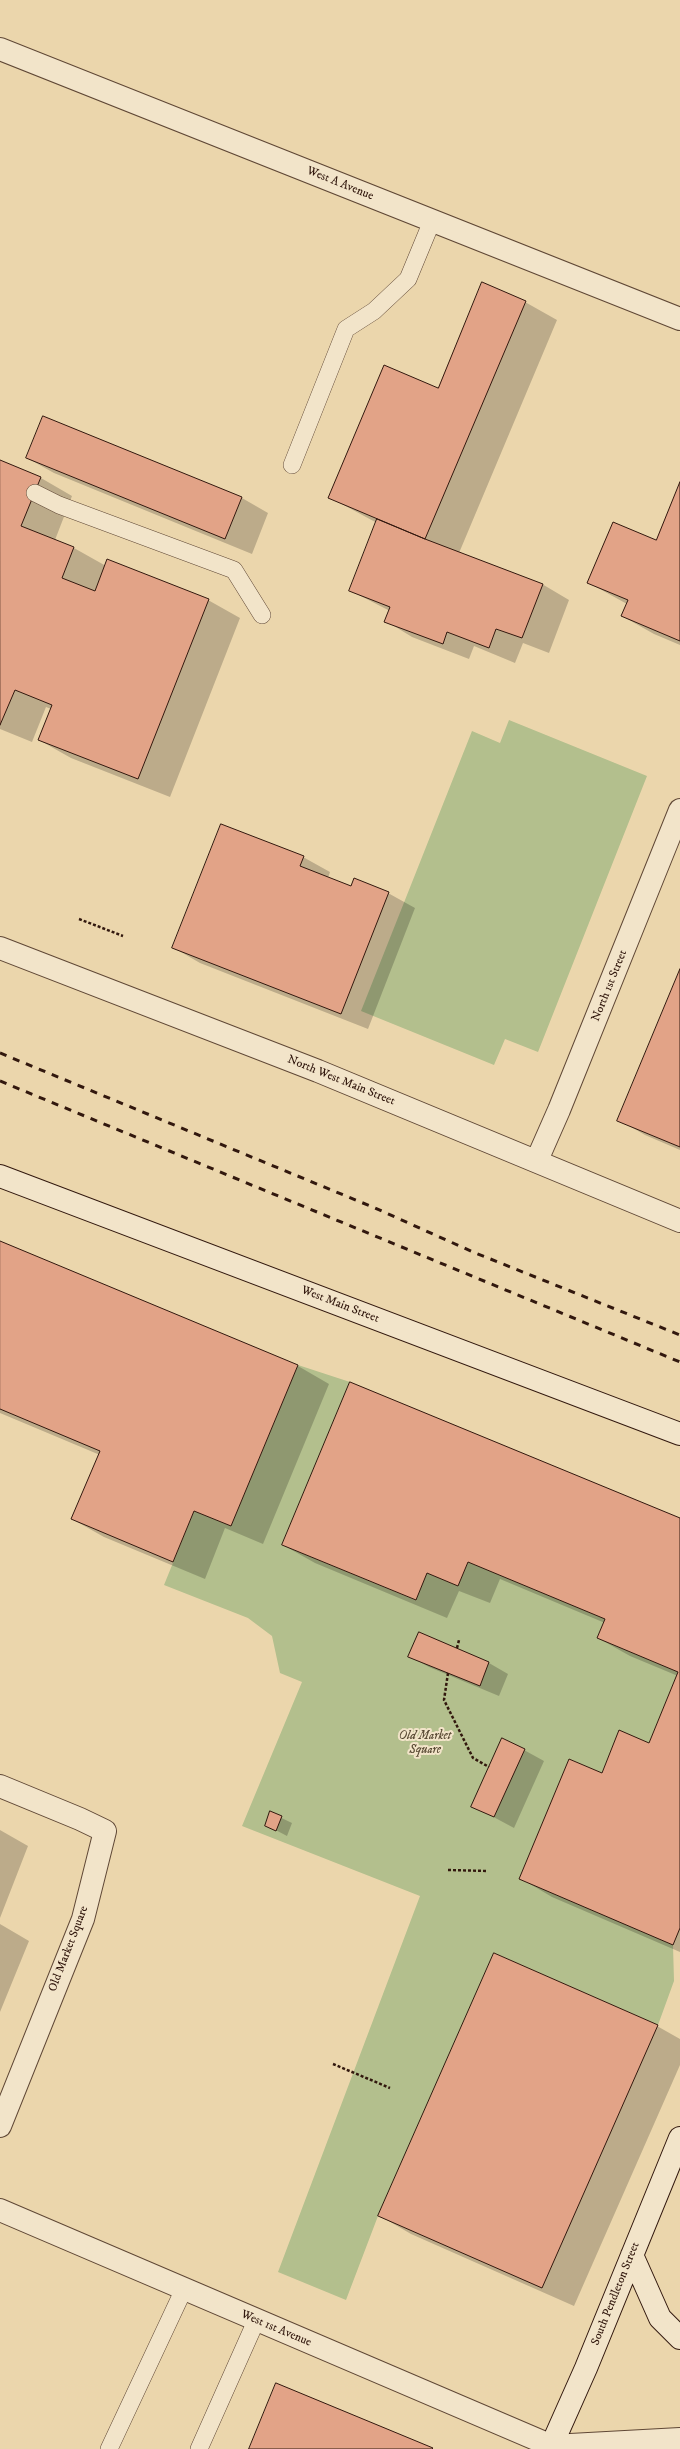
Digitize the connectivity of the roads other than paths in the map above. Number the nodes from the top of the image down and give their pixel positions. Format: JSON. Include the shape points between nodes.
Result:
{"nodes":[{"id":1,"x":0,"y":50,"type":"edge"},
{"id":2,"x":432,"y":221,"type":"junction"},
{"id":3,"x":680,"y":320,"type":"edge"},
{"id":4,"x":292,"y":465,"type":"dead end"},
{"id":5,"x":35,"y":493,"type":"dead end"},
{"id":6,"x":262,"y":615,"type":"dead end"},
{"id":7,"x":680,"y":810,"type":"edge"},
{"id":8,"x":0,"y":948,"type":"edge"},
{"id":9,"x":537,"y":1160,"type":"junction"},
{"id":10,"x":0,"y":1176,"type":"edge"},
{"id":11,"x":680,"y":1221,"type":"edge"},
{"id":12,"x":680,"y":1434,"type":"edge"},
{"id":13,"x":0,"y":1786,"type":"edge"},
{"id":14,"x":0,"y":2126,"type":"edge"},
{"id":15,"x":680,"y":2138,"type":"edge"},
{"id":16,"x":0,"y":2210,"type":"edge"},
{"id":17,"x":632,"y":2255,"type":"junction"},
{"id":18,"x":184,"y":2289,"type":"junction"},
{"id":19,"x":256,"y":2321,"type":"junction"},
{"id":20,"x":680,"y":2338,"type":"edge"},
{"id":21,"x":680,"y":2440,"type":"edge"},
{"id":22,"x":551,"y":2448,"type":"edge"},
{"id":23,"x":109,"y":2449,"type":"edge"},
{"id":24,"x":199,"y":2449,"type":"edge"}],
"edges":[{"from":1,"to":2,"type":"street","name":"West A Avenue"},
{"from":2,"to":3,"type":"street","name":"West A Avenue"},
{"from":2,"to":4,"type":"lane","via":[[408,279],[374,311],[346,329]]},
{"from":5,"to":6,"type":"lane","via":[[59,505],[234,570]]},
{"from":7,"to":9,"type":"street","name":"North 1st Street"},
{"from":8,"to":9,"type":"street","name":"North West Main Street","via":[[318,1071]]},
{"from":9,"to":11,"type":"street","name":"North West Main Street"},
{"from":10,"to":12,"type":"street","name":"West Main Street"},
{"from":13,"to":14,"type":"street","name":"Old Market Square","via":[[105,1831],[83,1919]]},
{"from":15,"to":17,"type":"street","name":"South Pendleton Street"},
{"from":16,"to":18,"type":"street","name":"West 1st Avenue"},
{"from":17,"to":20,"type":"street","via":[[660,2318]]},
{"from":17,"to":22,"type":"street","name":"South Pendleton Street"},
{"from":18,"to":19,"type":"street","name":"West 1st Avenue"},
{"from":18,"to":23,"type":"lane"},
{"from":19,"to":22,"type":"street","name":"West 1st Avenue"},
{"from":19,"to":24,"type":"lane"},
{"from":21,"to":22,"type":"street"}]}
